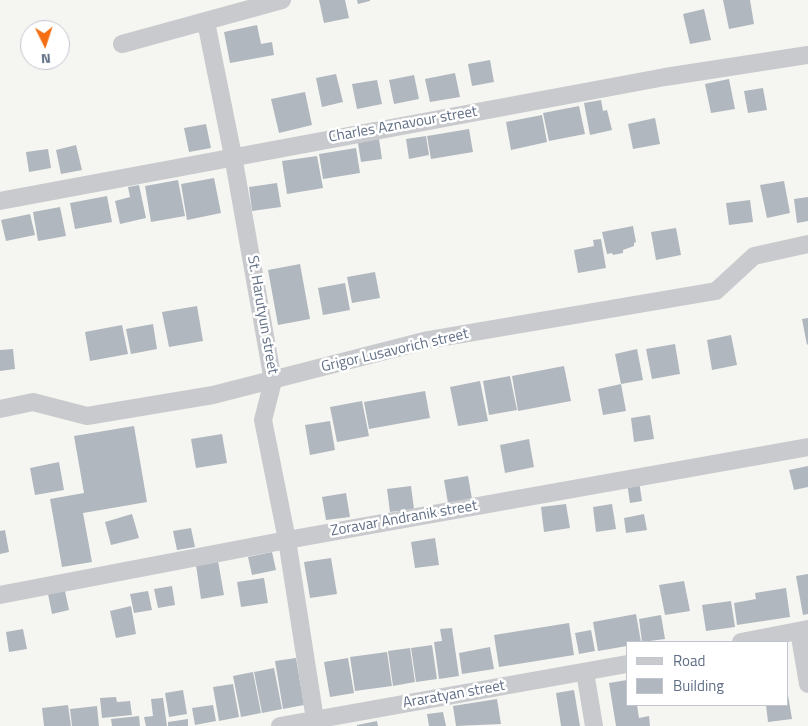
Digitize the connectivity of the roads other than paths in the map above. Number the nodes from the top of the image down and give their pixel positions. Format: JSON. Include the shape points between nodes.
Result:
{"nodes":[{"id":1,"x":282,"y":0,"type":"edge"},
{"id":2,"x":206,"y":22,"type":"junction"},
{"id":3,"x":122,"y":44,"type":"dead end"},
{"id":4,"x":808,"y":55,"type":"edge"},
{"id":5,"x":234,"y":156,"type":"junction"},
{"id":6,"x":0,"y":201,"type":"edge"},
{"id":7,"x":808,"y":244,"type":"edge"},
{"id":8,"x":273,"y":381,"type":"junction"},
{"id":9,"x":0,"y":409,"type":"edge"},
{"id":10,"x":808,"y":447,"type":"edge"},
{"id":11,"x":287,"y":540,"type":"junction"},
{"id":12,"x":0,"y":595,"type":"edge"},
{"id":13,"x":803,"y":630,"type":"edge"},
{"id":14,"x":746,"y":641,"type":"edge"},
{"id":15,"x":626,"y":664,"type":"edge"},
{"id":16,"x":585,"y":672,"type":"junction"},
{"id":17,"x":808,"y":684,"type":"edge"},
{"id":18,"x":316,"y":723,"type":"edge"},
{"id":19,"x":280,"y":726,"type":"edge"},
{"id":20,"x":594,"y":726,"type":"edge"}],
"edges":[{"from":1,"to":2,"type":"street"},
{"from":2,"to":3,"type":"street"},
{"from":2,"to":5,"type":"street","name":"St. Harutyun street"},
{"from":4,"to":5,"type":"street","name":"Charles Aznavour street","via":[[665,77]]},
{"from":5,"to":6,"type":"street","name":"Charles Aznavour street"},
{"from":5,"to":8,"type":"street","name":"St. Harutyun street"},
{"from":7,"to":8,"type":"street","name":"Grigor Lusavorich street","via":[[754,256],[716,291],[428,340]]},
{"from":8,"to":9,"type":"street","name":"Grigor Lusavorich street","via":[[213,395],[87,416],[33,402]]},
{"from":8,"to":11,"type":"street","name":"St. Harutyun street","via":[[263,420]]},
{"from":10,"to":11,"type":"street","name":"Zoravar Andranik street"},
{"from":11,"to":12,"type":"street","name":"Zoravar Andranik street"},
{"from":11,"to":18,"type":"street","name":"St. Harutyun street"},
{"from":13,"to":14,"type":"street"},
{"from":13,"to":17,"type":"street"},
{"from":15,"to":16,"type":"street","name":"Araratyan street"},
{"from":16,"to":18,"type":"street","name":"Araratyan street"},
{"from":16,"to":20,"type":"street"},
{"from":18,"to":19,"type":"street","name":"Araratyan street"}]}
